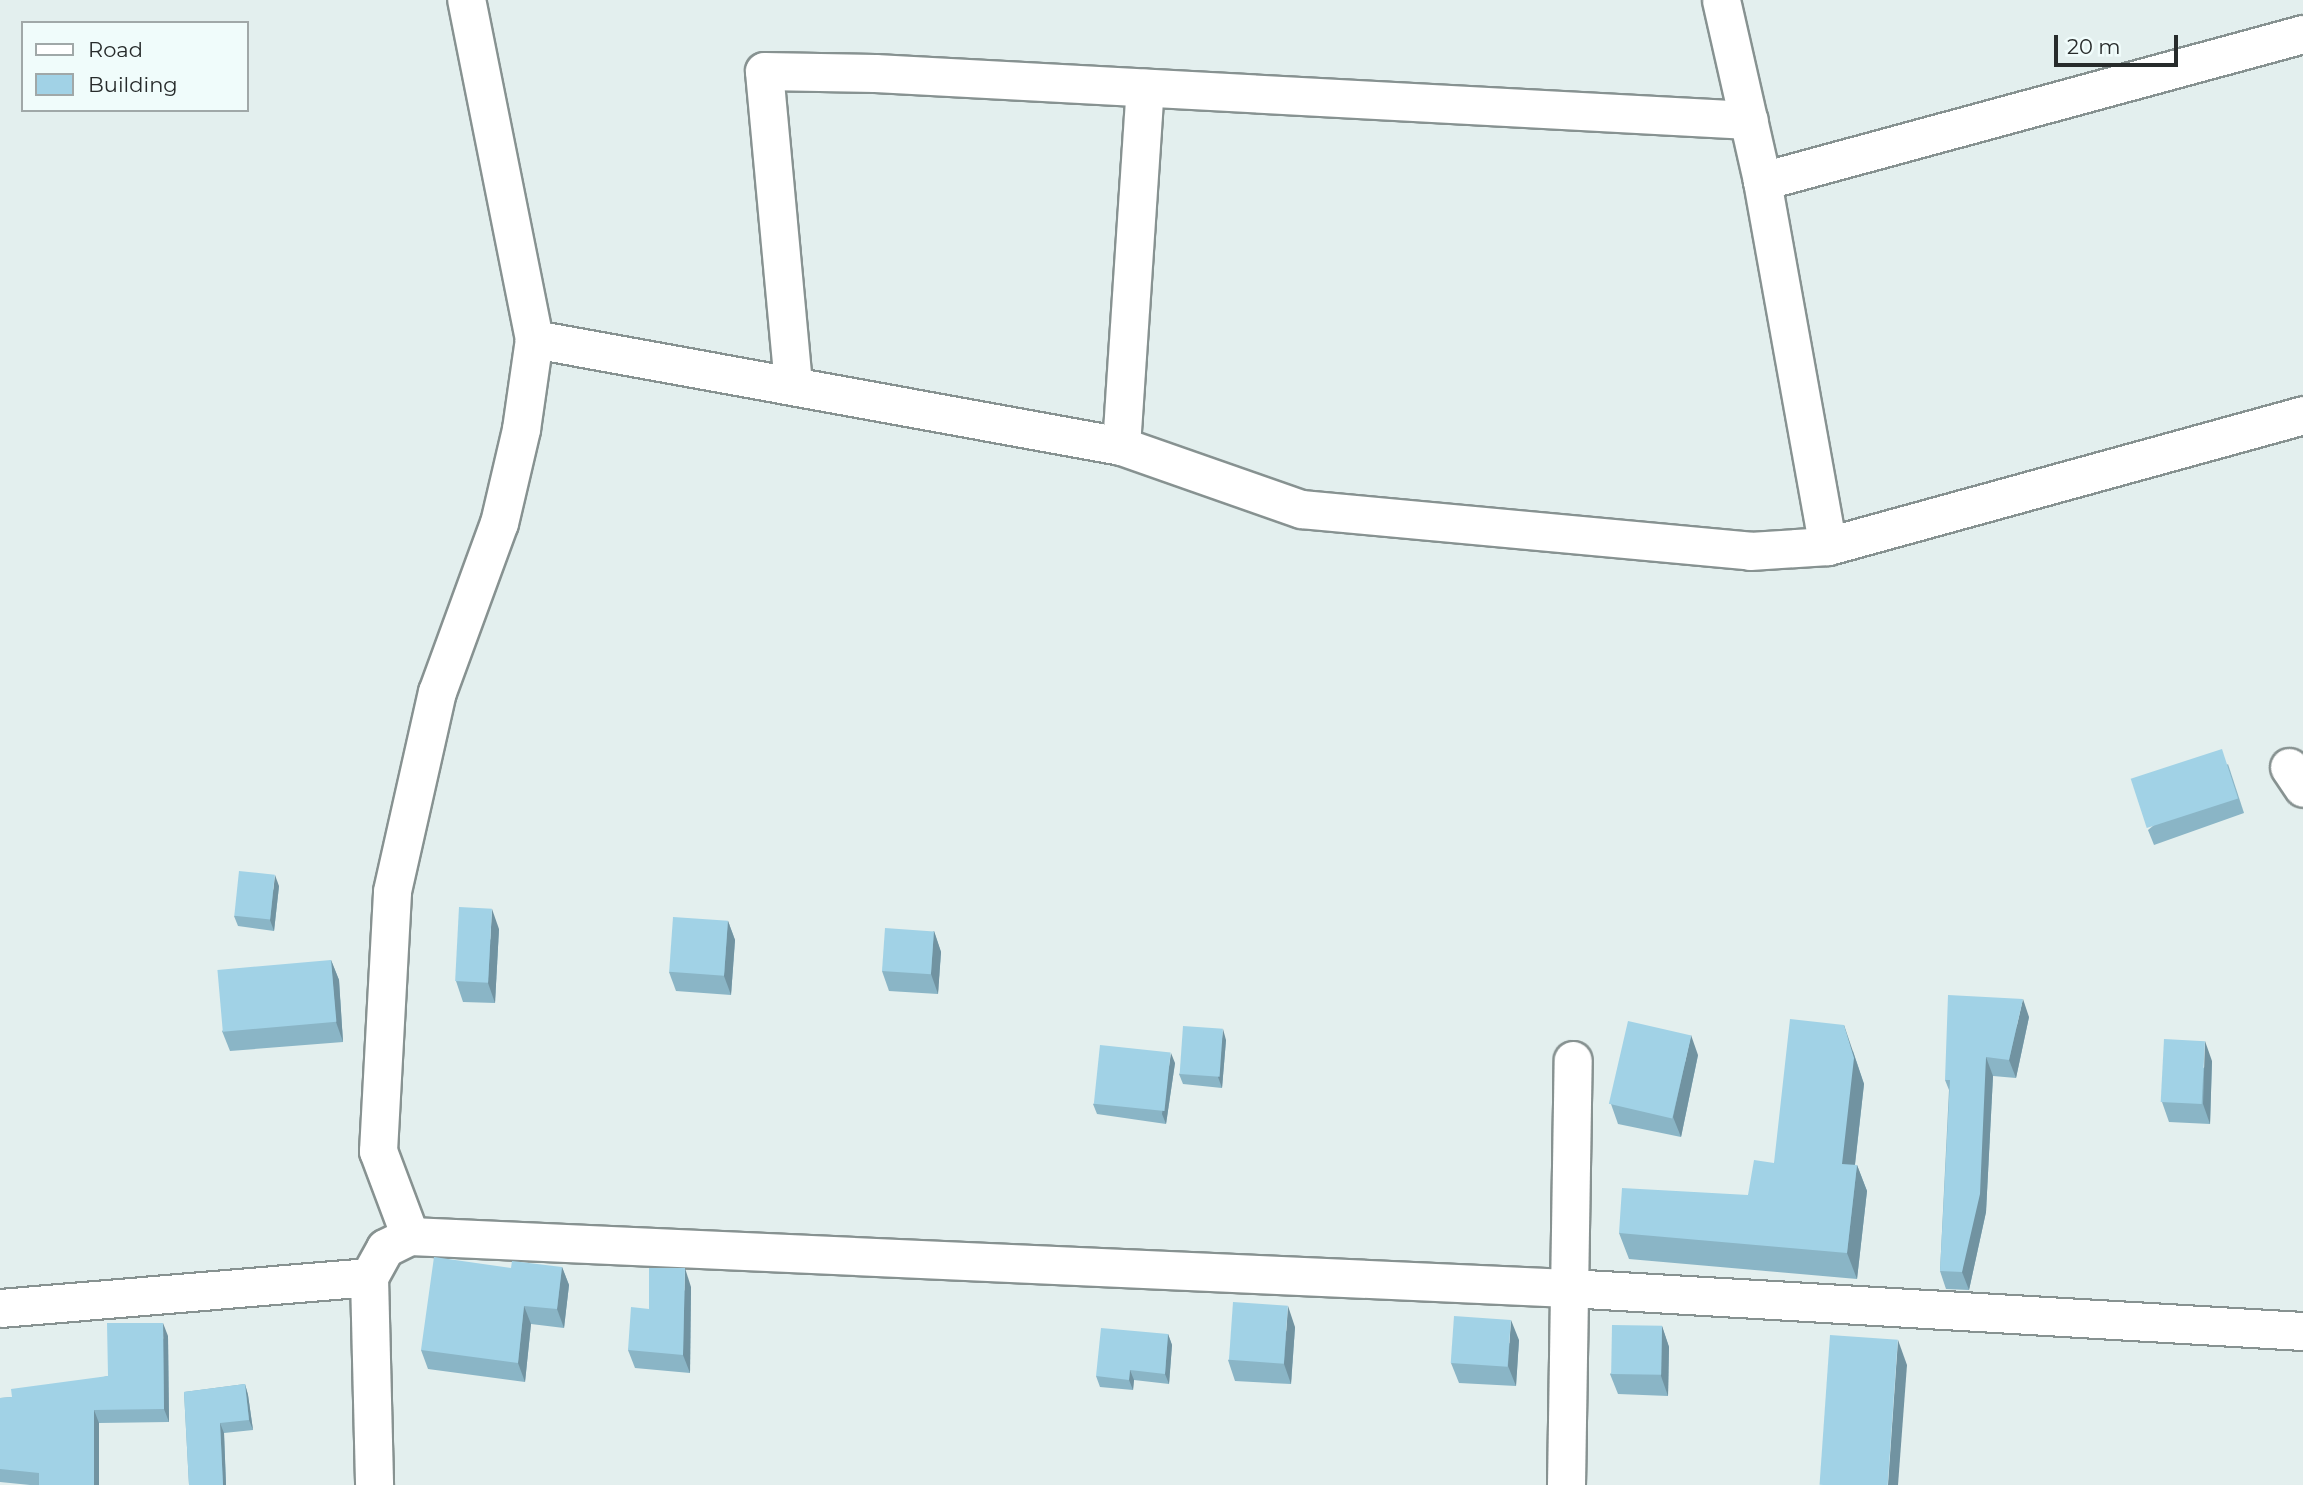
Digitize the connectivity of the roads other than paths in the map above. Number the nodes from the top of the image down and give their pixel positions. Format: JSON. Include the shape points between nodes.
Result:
{"nodes":[{"id":1,"x":466,"y":0,"type":"edge"},
{"id":2,"x":1721,"y":0,"type":"edge"},
{"id":3,"x":2303,"y":34,"type":"edge"},
{"id":4,"x":1145,"y":88,"type":"junction"},
{"id":5,"x":1749,"y":120,"type":"junction"},
{"id":6,"x":1762,"y":181,"type":"junction"},
{"id":7,"x":534,"y":339,"type":"junction"},
{"id":8,"x":793,"y":384,"type":"junction"},
{"id":9,"x":2303,"y":415,"type":"edge"},
{"id":10,"x":1121,"y":446,"type":"junction"},
{"id":11,"x":1828,"y":546,"type":"junction"},
{"id":12,"x":1573,"y":1060,"type":"dead end"},
{"id":13,"x":410,"y":1236,"type":"junction"},
{"id":14,"x":369,"y":1277,"type":"junction"},
{"id":15,"x":1568,"y":1288,"type":"junction"},
{"id":16,"x":0,"y":1308,"type":"edge"},
{"id":17,"x":2303,"y":1331,"type":"edge"},
{"id":18,"x":374,"y":1485,"type":"edge"},
{"id":19,"x":1566,"y":1485,"type":"edge"}],
"edges":[{"from":1,"to":7,"type":"street"},
{"from":2,"to":5,"type":"street"},
{"from":3,"to":6,"type":"street"},
{"from":4,"to":5,"type":"street"},
{"from":4,"to":8,"type":"street","via":[[764,71]]},
{"from":4,"to":10,"type":"street"},
{"from":5,"to":6,"type":"street"},
{"from":6,"to":11,"type":"street"},
{"from":7,"to":8,"type":"street"},
{"from":7,"to":13,"type":"street","via":[[521,429],[499,523],[437,692],[392,891],[378,1151]]},
{"from":8,"to":10,"type":"street"},
{"from":9,"to":11,"type":"street"},
{"from":10,"to":11,"type":"street","via":[[1301,509],[1750,551]]},
{"from":12,"to":15,"type":"street"},
{"from":13,"to":14,"type":"street","via":[[385,1248]]},
{"from":13,"to":15,"type":"street"},
{"from":14,"to":16,"type":"street"},
{"from":14,"to":18,"type":"street"},
{"from":15,"to":17,"type":"street"},
{"from":15,"to":19,"type":"street"}]}
